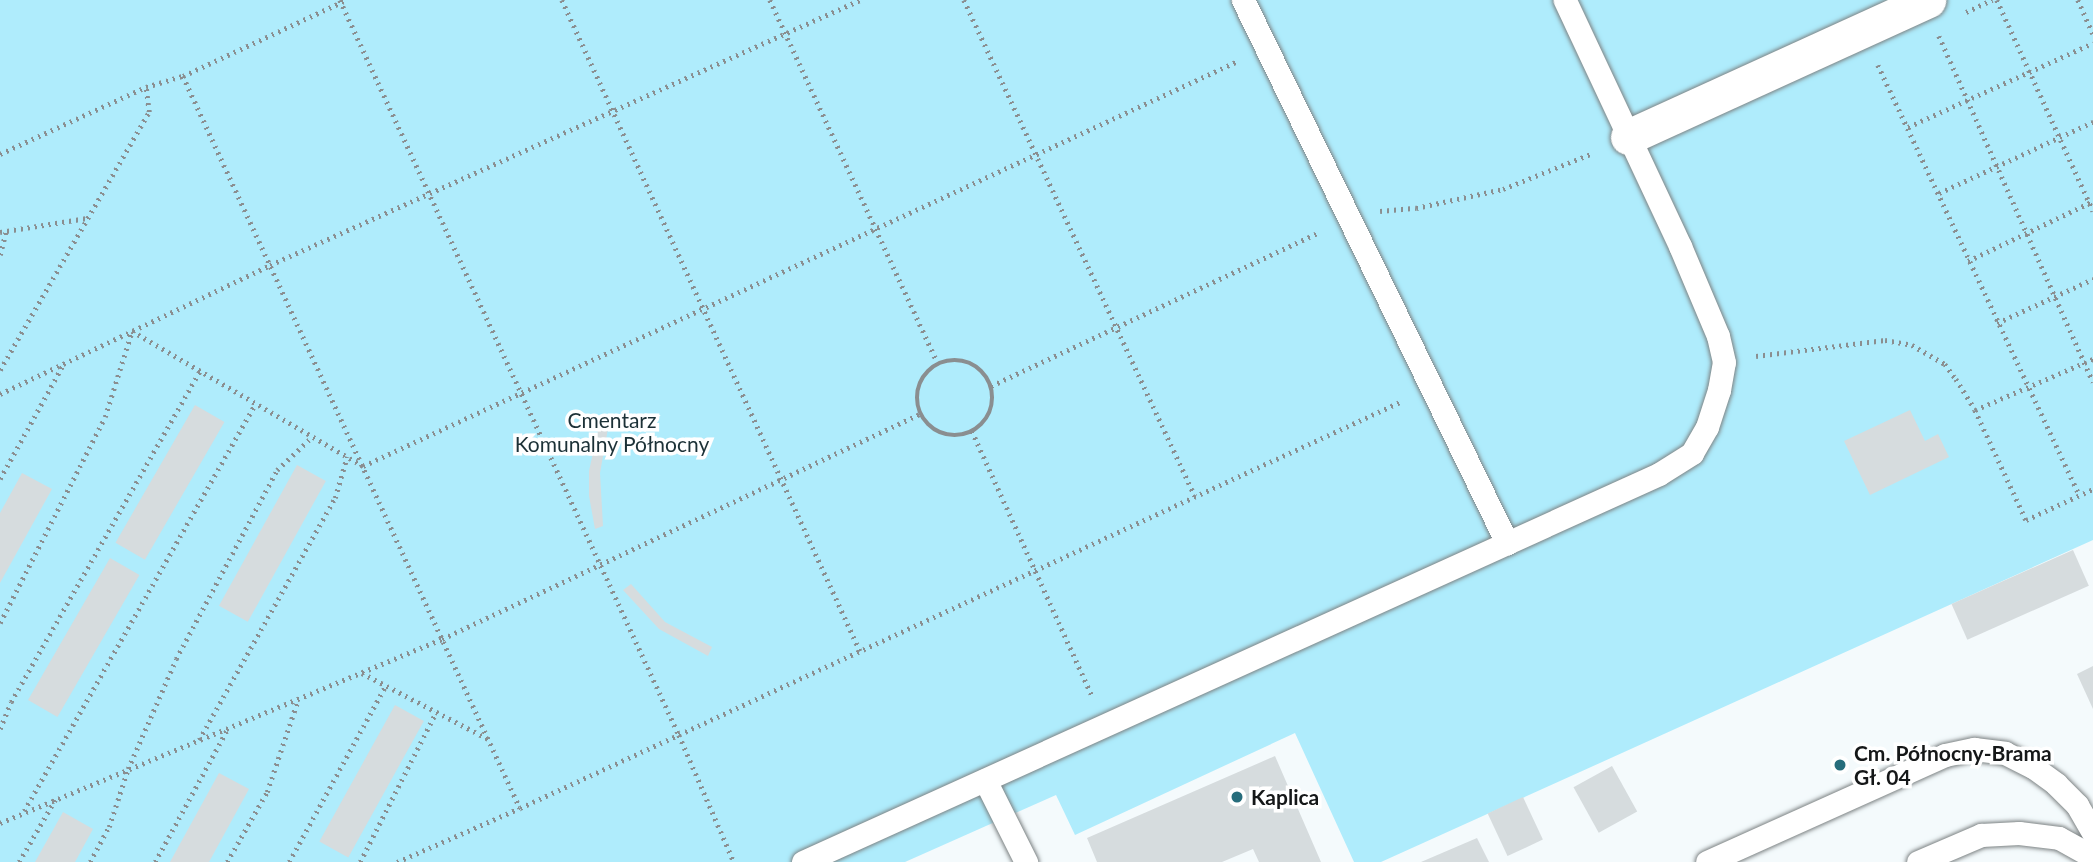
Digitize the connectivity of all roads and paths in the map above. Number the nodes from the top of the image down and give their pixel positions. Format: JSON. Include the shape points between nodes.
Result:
{"nodes":[{"id":1,"x":562,"y":0,"type":"edge"},
{"id":2,"x":770,"y":0,"type":"edge"},
{"id":3,"x":860,"y":0,"type":"edge"},
{"id":4,"x":964,"y":0,"type":"edge"},
{"id":5,"x":1243,"y":0,"type":"edge"},
{"id":6,"x":1565,"y":0,"type":"edge"},
{"id":7,"x":1997,"y":0,"type":"edge"},
{"id":8,"x":2078,"y":0,"type":"edge"},
{"id":9,"x":342,"y":1,"type":"edge"},
{"id":10,"x":1926,"y":1,"type":"edge"},
{"id":11,"x":1862,"y":30,"type":"junction"},
{"id":12,"x":785,"y":33,"type":"junction"},
{"id":13,"x":2093,"y":34,"type":"edge"},
{"id":14,"x":2093,"y":43,"type":"edge"},
{"id":15,"x":1267,"y":48,"type":"junction"},
{"id":16,"x":2030,"y":72,"type":"junction"},
{"id":17,"x":183,"y":76,"type":"junction"},
{"id":18,"x":146,"y":87,"type":"junction"},
{"id":19,"x":1967,"y":100,"type":"junction"},
{"id":20,"x":613,"y":111,"type":"junction"},
{"id":21,"x":2093,"y":122,"type":"edge"},
{"id":22,"x":1908,"y":127,"type":"junction"},
{"id":23,"x":1628,"y":137,"type":"junction"},
{"id":24,"x":2059,"y":138,"type":"junction"},
{"id":25,"x":0,"y":154,"type":"edge"},
{"id":26,"x":1037,"y":155,"type":"junction"},
{"id":27,"x":1997,"y":166,"type":"junction"},
{"id":28,"x":1939,"y":193,"type":"junction"},
{"id":29,"x":429,"y":194,"type":"junction"},
{"id":30,"x":2091,"y":202,"type":"edge"},
{"id":31,"x":2093,"y":211,"type":"edge"},
{"id":32,"x":88,"y":218,"type":"junction"},
{"id":33,"x":1349,"y":218,"type":"junction"},
{"id":34,"x":876,"y":229,"type":"junction"},
{"id":35,"x":3,"y":232,"type":"edge"},
{"id":36,"x":2026,"y":232,"type":"junction"},
{"id":37,"x":0,"y":255,"type":"edge"},
{"id":38,"x":1968,"y":261,"type":"junction"},
{"id":39,"x":270,"y":265,"type":"junction"},
{"id":40,"x":2093,"y":279,"type":"edge"},
{"id":41,"x":2055,"y":297,"type":"junction"},
{"id":42,"x":704,"y":309,"type":"junction"},
{"id":43,"x":1997,"y":323,"type":"junction"},
{"id":44,"x":1116,"y":326,"type":"junction"},
{"id":45,"x":132,"y":331,"type":"junction"},
{"id":46,"x":2093,"y":359,"type":"edge"},
{"id":47,"x":1724,"y":362,"type":"junction"},
{"id":48,"x":2085,"y":363,"type":"junction"},
{"id":49,"x":64,"y":364,"type":"junction"},
{"id":50,"x":938,"y":364,"type":"junction"},
{"id":51,"x":0,"y":370,"type":"edge"},
{"id":52,"x":200,"y":371,"type":"junction"},
{"id":53,"x":2093,"y":382,"type":"edge"},
{"id":54,"x":991,"y":386,"type":"junction"},
{"id":55,"x":1431,"y":387,"type":"junction"},
{"id":56,"x":2028,"y":388,"type":"junction"},
{"id":57,"x":521,"y":393,"type":"junction"},
{"id":58,"x":0,"y":394,"type":"edge"},
{"id":59,"x":255,"y":404,"type":"junction"},
{"id":60,"x":1975,"y":410,"type":"junction"},
{"id":61,"x":920,"y":414,"type":"junction"},
{"id":62,"x":972,"y":431,"type":"junction"},
{"id":63,"x":312,"y":437,"type":"junction"},
{"id":64,"x":347,"y":457,"type":"junction"},
{"id":65,"x":363,"y":466,"type":"junction"},
{"id":66,"x":782,"y":479,"type":"junction"},
{"id":67,"x":0,"y":480,"type":"edge"},
{"id":68,"x":2093,"y":489,"type":"edge"},
{"id":69,"x":2079,"y":495,"type":"junction"},
{"id":70,"x":1195,"y":496,"type":"junction"},
{"id":71,"x":1507,"y":543,"type":"junction"},
{"id":72,"x":600,"y":565,"type":"junction"},
{"id":73,"x":1035,"y":570,"type":"junction"},
{"id":74,"x":0,"y":623,"type":"edge"},
{"id":75,"x":442,"y":639,"type":"junction"},
{"id":76,"x":860,"y":651,"type":"junction"},
{"id":77,"x":362,"y":673,"type":"junction"},
{"id":78,"x":386,"y":685,"type":"junction"},
{"id":79,"x":298,"y":699,"type":"junction"},
{"id":80,"x":436,"y":712,"type":"junction"},
{"id":81,"x":1105,"y":725,"type":"junction"},
{"id":82,"x":228,"y":728,"type":"junction"},
{"id":83,"x":0,"y":729,"type":"edge"},
{"id":84,"x":678,"y":735,"type":"junction"},
{"id":85,"x":199,"y":740,"type":"junction"},
{"id":86,"x":489,"y":740,"type":"junction"},
{"id":87,"x":128,"y":769,"type":"junction"},
{"id":88,"x":985,"y":780,"type":"junction"},
{"id":89,"x":55,"y":800,"type":"junction"},
{"id":90,"x":520,"y":808,"type":"junction"},
{"id":91,"x":24,"y":813,"type":"junction"},
{"id":92,"x":0,"y":823,"type":"edge"},
{"id":93,"x":2093,"y":833,"type":"edge"},
{"id":94,"x":2093,"y":857,"type":"edge"},
{"id":95,"x":19,"y":862,"type":"edge"},
{"id":96,"x":90,"y":862,"type":"edge"},
{"id":97,"x":155,"y":862,"type":"edge"},
{"id":98,"x":228,"y":862,"type":"edge"},
{"id":99,"x":289,"y":862,"type":"edge"},
{"id":100,"x":360,"y":862,"type":"edge"},
{"id":101,"x":397,"y":862,"type":"edge"},
{"id":102,"x":734,"y":862,"type":"edge"},
{"id":103,"x":803,"y":862,"type":"edge"},
{"id":104,"x":1026,"y":862,"type":"edge"},
{"id":105,"x":1707,"y":862,"type":"edge"},
{"id":106,"x":1918,"y":862,"type":"edge"}],
"edges":[{"from":1,"to":20,"type":"path"},
{"from":2,"to":12,"type":"path"},
{"from":3,"to":12,"type":"path"},
{"from":4,"to":26,"type":"path"},
{"from":5,"to":15,"type":"lane"},
{"from":6,"to":23,"type":"lane"},
{"from":7,"to":16,"type":"path"},
{"from":8,"to":13,"type":"path"},
{"from":9,"to":17,"type":"path"},
{"from":9,"to":29,"type":"path"},
{"from":10,"to":11,"type":"street"},
{"from":10,"to":19,"type":"path"},
{"from":11,"to":22,"type":"path"},
{"from":11,"to":23,"type":"street"},
{"from":12,"to":20,"type":"path"},
{"from":12,"to":34,"type":"path"},
{"from":14,"to":16,"type":"path"},
{"from":15,"to":26,"type":"path"},
{"from":15,"to":33,"type":"lane"},
{"from":16,"to":19,"type":"path"},
{"from":16,"to":24,"type":"path"},
{"from":17,"to":18,"type":"path"},
{"from":17,"to":39,"type":"path"},
{"from":18,"to":25,"type":"path"},
{"from":18,"to":32,"type":"path","via":[[149,112]]},
{"from":19,"to":22,"type":"path"},
{"from":19,"to":27,"type":"path"},
{"from":20,"to":29,"type":"path"},
{"from":20,"to":42,"type":"path"},
{"from":21,"to":24,"type":"path"},
{"from":22,"to":28,"type":"path"},
{"from":23,"to":33,"type":"path","via":[[1503,189]]},
{"from":23,"to":47,"type":"lane","via":[[1680,246],[1718,336]]},
{"from":24,"to":27,"type":"path"},
{"from":24,"to":30,"type":"path"},
{"from":26,"to":34,"type":"path"},
{"from":26,"to":44,"type":"path"},
{"from":27,"to":28,"type":"path"},
{"from":27,"to":36,"type":"path"},
{"from":28,"to":38,"type":"path"},
{"from":29,"to":39,"type":"path"},
{"from":29,"to":57,"type":"path"},
{"from":30,"to":31,"type":"path"},
{"from":30,"to":36,"type":"path"},
{"from":32,"to":35,"type":"path"},
{"from":32,"to":51,"type":"path"},
{"from":33,"to":44,"type":"path"},
{"from":33,"to":55,"type":"lane"},
{"from":34,"to":42,"type":"path"},
{"from":34,"to":50,"type":"path"},
{"from":35,"to":37,"type":"path"},
{"from":36,"to":38,"type":"path"},
{"from":36,"to":41,"type":"path"},
{"from":38,"to":43,"type":"path"},
{"from":39,"to":45,"type":"path"},
{"from":39,"to":65,"type":"path"},
{"from":40,"to":41,"type":"path"},
{"from":41,"to":43,"type":"path"},
{"from":41,"to":48,"type":"path"},
{"from":42,"to":57,"type":"path"},
{"from":42,"to":66,"type":"path"},
{"from":43,"to":56,"type":"path"},
{"from":44,"to":54,"type":"path"},
{"from":44,"to":70,"type":"path"},
{"from":45,"to":49,"type":"path"},
{"from":45,"to":52,"type":"path"},
{"from":45,"to":74,"type":"path","via":[[105,417]]},
{"from":46,"to":48,"type":"path"},
{"from":47,"to":60,"type":"path","via":[[1885,340],[1912,345],[1945,364]]},
{"from":47,"to":71,"type":"lane","via":[[1707,427],[1692,453],[1659,474]]},
{"from":48,"to":53,"type":"path"},
{"from":48,"to":56,"type":"path"},
{"from":49,"to":58,"type":"path"},
{"from":49,"to":67,"type":"path"},
{"from":50,"to":54,"type":"path","via":[[961,359],[976,365]]},
{"from":50,"to":61,"type":"path","via":[[920,380],[916,395]]},
{"from":52,"to":59,"type":"path"},
{"from":52,"to":83,"type":"path","via":[[11,702]]},
{"from":54,"to":62,"type":"path","via":[[993,404],[988,417]]},
{"from":55,"to":70,"type":"path"},
{"from":55,"to":71,"type":"lane"},
{"from":56,"to":60,"type":"path"},
{"from":56,"to":69,"type":"path"},
{"from":57,"to":65,"type":"path"},
{"from":57,"to":72,"type":"path"},
{"from":59,"to":63,"type":"path"},
{"from":59,"to":91,"type":"path"},
{"from":60,"to":69,"type":"path","via":[[2026,520]]},
{"from":61,"to":62,"type":"path","via":[[937,432],[951,436]]},
{"from":61,"to":66,"type":"path"},
{"from":62,"to":73,"type":"path"},
{"from":63,"to":64,"type":"path"},
{"from":63,"to":87,"type":"path","via":[[277,470],[176,659]]},
{"from":64,"to":65,"type":"path"},
{"from":64,"to":85,"type":"path","via":[[335,498]]},
{"from":65,"to":75,"type":"path"},
{"from":66,"to":72,"type":"path"},
{"from":66,"to":76,"type":"path"},
{"from":68,"to":69,"type":"path"},
{"from":70,"to":73,"type":"path"},
{"from":71,"to":81,"type":"lane"},
{"from":72,"to":75,"type":"path"},
{"from":72,"to":84,"type":"path"},
{"from":73,"to":76,"type":"path"},
{"from":73,"to":81,"type":"path"},
{"from":75,"to":77,"type":"path"},
{"from":75,"to":86,"type":"path"},
{"from":76,"to":84,"type":"path"},
{"from":77,"to":78,"type":"path"},
{"from":77,"to":79,"type":"path"},
{"from":78,"to":80,"type":"path"},
{"from":78,"to":99,"type":"path"},
{"from":79,"to":82,"type":"path"},
{"from":79,"to":98,"type":"path","via":[[267,792]]},
{"from":80,"to":86,"type":"path"},
{"from":80,"to":100,"type":"path"},
{"from":81,"to":88,"type":"lane"},
{"from":82,"to":85,"type":"path"},
{"from":82,"to":97,"type":"path"},
{"from":84,"to":90,"type":"path"},
{"from":84,"to":102,"type":"path"},
{"from":85,"to":87,"type":"path"},
{"from":86,"to":90,"type":"path"},
{"from":87,"to":89,"type":"path"},
{"from":87,"to":96,"type":"path"},
{"from":88,"to":103,"type":"lane"},
{"from":88,"to":104,"type":"lane"},
{"from":89,"to":91,"type":"path"},
{"from":89,"to":95,"type":"path"},
{"from":90,"to":101,"type":"path"},
{"from":91,"to":92,"type":"path"},
{"from":93,"to":105,"type":"lane","via":[[2077,806],[2034,767],[2005,754],[1974,749],[1945,755]]},
{"from":94,"to":106,"type":"lane","via":[[2059,838],[2019,833],[1981,835]]}]}
